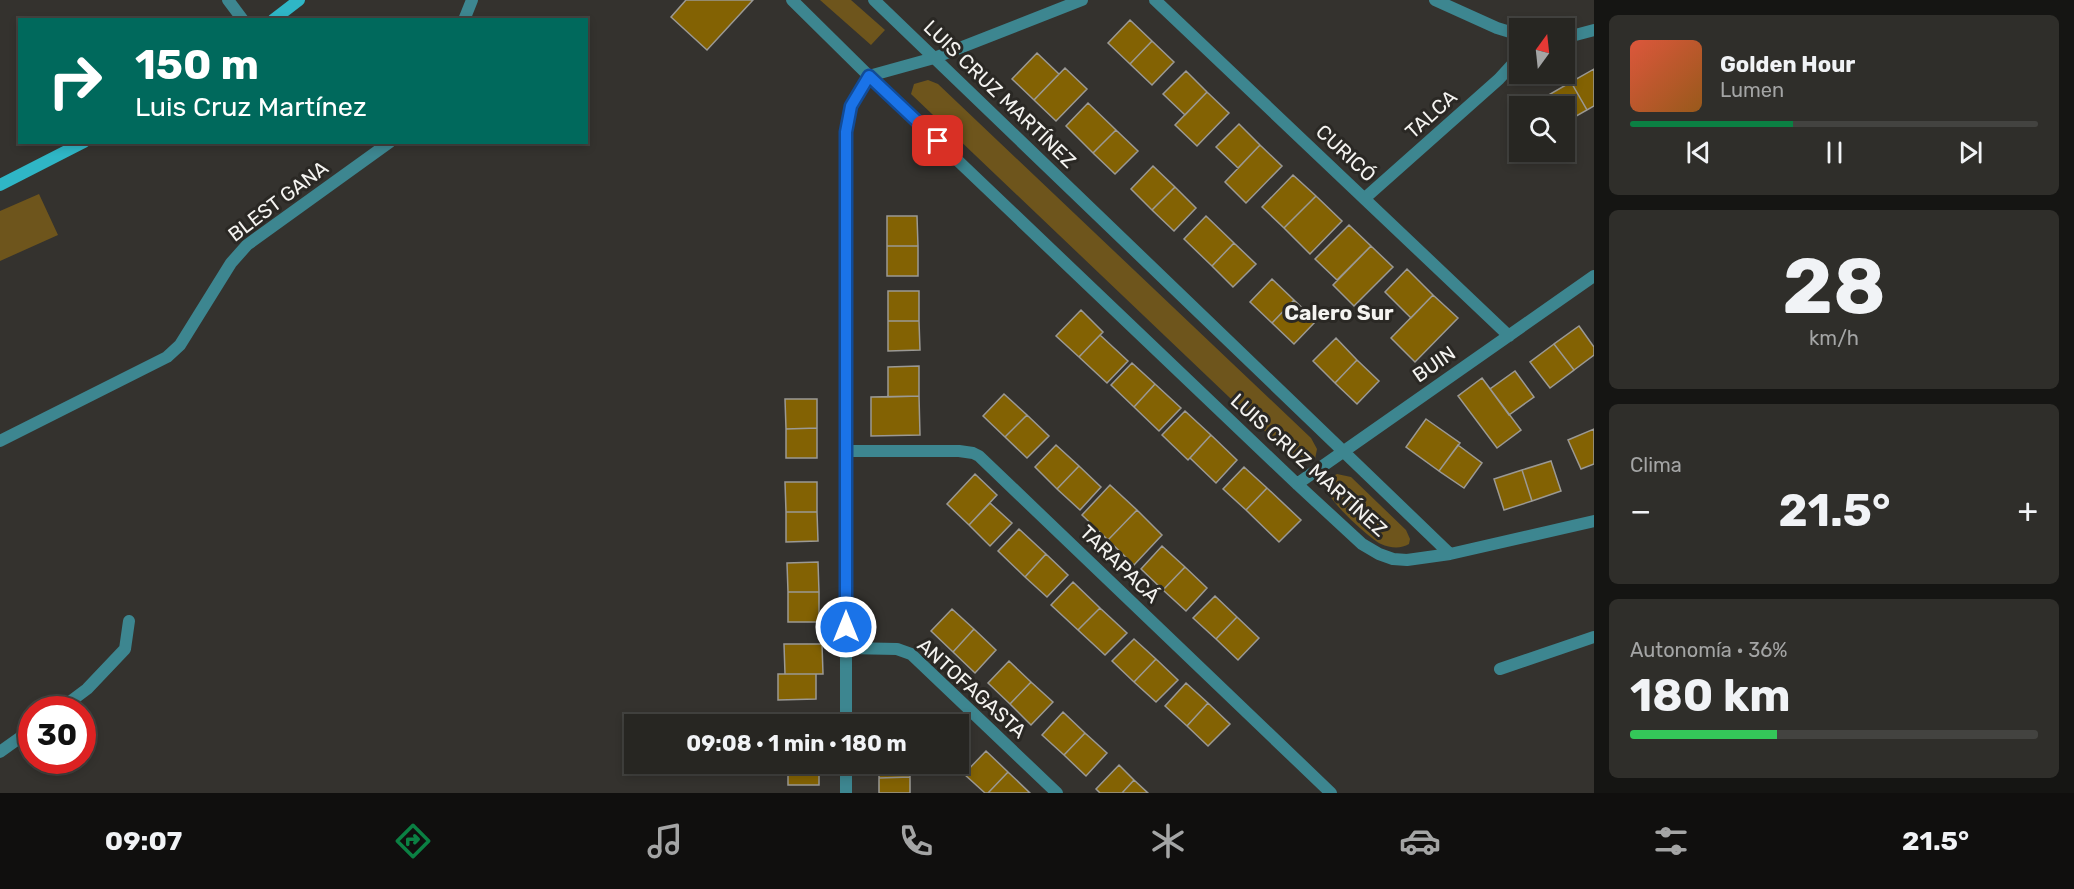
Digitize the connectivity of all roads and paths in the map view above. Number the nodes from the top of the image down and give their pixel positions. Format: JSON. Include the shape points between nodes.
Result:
{"nodes":[{"id":1,"x":228,"y":0,"type":"edge"},
{"id":2,"x":298,"y":0,"type":"edge"},
{"id":3,"x":472,"y":0,"type":"edge"},
{"id":4,"x":792,"y":0,"type":"edge"},
{"id":5,"x":874,"y":0,"type":"edge"},
{"id":6,"x":1082,"y":0,"type":"edge"},
{"id":7,"x":1155,"y":0,"type":"edge"},
{"id":8,"x":1435,"y":0,"type":"edge"},
{"id":9,"x":242,"y":18,"type":"edge"},
{"id":10,"x":276,"y":18,"type":"edge"},
{"id":11,"x":465,"y":18,"type":"edge"},
{"id":12,"x":1594,"y":30,"type":"edge"},
{"id":13,"x":1509,"y":32,"type":"edge"},
{"id":14,"x":1575,"y":35,"type":"edge"},
{"id":15,"x":934,"y":58,"type":"junction"},
{"id":16,"x":1509,"y":68,"type":"edge"},
{"id":17,"x":869,"y":76,"type":"junction"},
{"id":18,"x":80,"y":144,"type":"edge"},
{"id":19,"x":387,"y":144,"type":"edge"},
{"id":20,"x":0,"y":185,"type":"edge"},
{"id":21,"x":1365,"y":198,"type":"junction"},
{"id":22,"x":1594,"y":276,"type":"edge"},
{"id":23,"x":1509,"y":336,"type":"junction"},
{"id":24,"x":0,"y":441,"type":"edge"},
{"id":25,"x":1343,"y":451,"type":"junction"},
{"id":26,"x":846,"y":452,"type":"junction"},
{"id":27,"x":1297,"y":484,"type":"junction"},
{"id":28,"x":1594,"y":521,"type":"edge"},
{"id":29,"x":1450,"y":554,"type":"junction"},
{"id":30,"x":129,"y":621,"type":"dead end"},
{"id":31,"x":1594,"y":637,"type":"edge"},
{"id":32,"x":846,"y":648,"type":"junction"},
{"id":33,"x":1500,"y":669,"type":"dead end"},
{"id":34,"x":78,"y":696,"type":"edge"},
{"id":35,"x":846,"y":714,"type":"edge"},
{"id":36,"x":18,"y":739,"type":"edge"},
{"id":37,"x":0,"y":752,"type":"edge"},
{"id":38,"x":846,"y":774,"type":"edge"},
{"id":39,"x":846,"y":793,"type":"edge"},
{"id":40,"x":1057,"y":793,"type":"edge"},
{"id":41,"x":1331,"y":793,"type":"edge"}],
"edges":[{"from":1,"to":9,"type":"street"},
{"from":2,"to":10,"type":"main road"},
{"from":3,"to":11,"type":"street"},
{"from":4,"to":17,"type":"street","name":"LUIS CRUZ MARTÍNEZ"},
{"from":5,"to":15,"type":"street","name":"LUIS CRUZ MARTÍNEZ"},
{"from":6,"to":15,"type":"street"},
{"from":7,"to":21,"type":"street","name":"CURICÓ"},
{"from":8,"to":13,"type":"street"},
{"from":12,"to":14,"type":"street"},
{"from":15,"to":17,"type":"street"},
{"from":15,"to":25,"type":"street","name":"LUIS CRUZ MARTÍNEZ"},
{"from":16,"to":21,"type":"street","name":"TALCA"},
{"from":17,"to":26,"type":"street","via":[[851,106],[846,132]]},
{"from":17,"to":27,"type":"street","name":"LUIS CRUZ MARTÍNEZ"},
{"from":18,"to":20,"type":"main road"},
{"from":19,"to":24,"type":"street","name":"BLEST GANA","via":[[247,246],[231,263],[180,345],[167,357]]},
{"from":21,"to":23,"type":"street","name":"CURICÓ"},
{"from":22,"to":23,"type":"street","name":"BUIN"},
{"from":23,"to":25,"type":"street","name":"BUIN"},
{"from":25,"to":27,"type":"street","name":"BUIN"},
{"from":25,"to":29,"type":"street","name":"LUIS CRUZ MARTÍNEZ"},
{"from":26,"to":32,"type":"street"},
{"from":26,"to":41,"type":"street","name":"TARAPACÁ","via":[[967,451],[979,456]]},
{"from":27,"to":29,"type":"street","name":"LUIS CRUZ MARTÍNEZ","via":[[1362,544],[1379,554],[1407,560]]},
{"from":28,"to":29,"type":"street"},
{"from":30,"to":34,"type":"street","via":[[125,649]]},
{"from":31,"to":33,"type":"street"},
{"from":32,"to":35,"type":"street"},
{"from":32,"to":40,"type":"street","name":"ANTOFAGASTA","via":[[897,649],[911,654]]},
{"from":36,"to":37,"type":"street"},
{"from":38,"to":39,"type":"street"}]}
